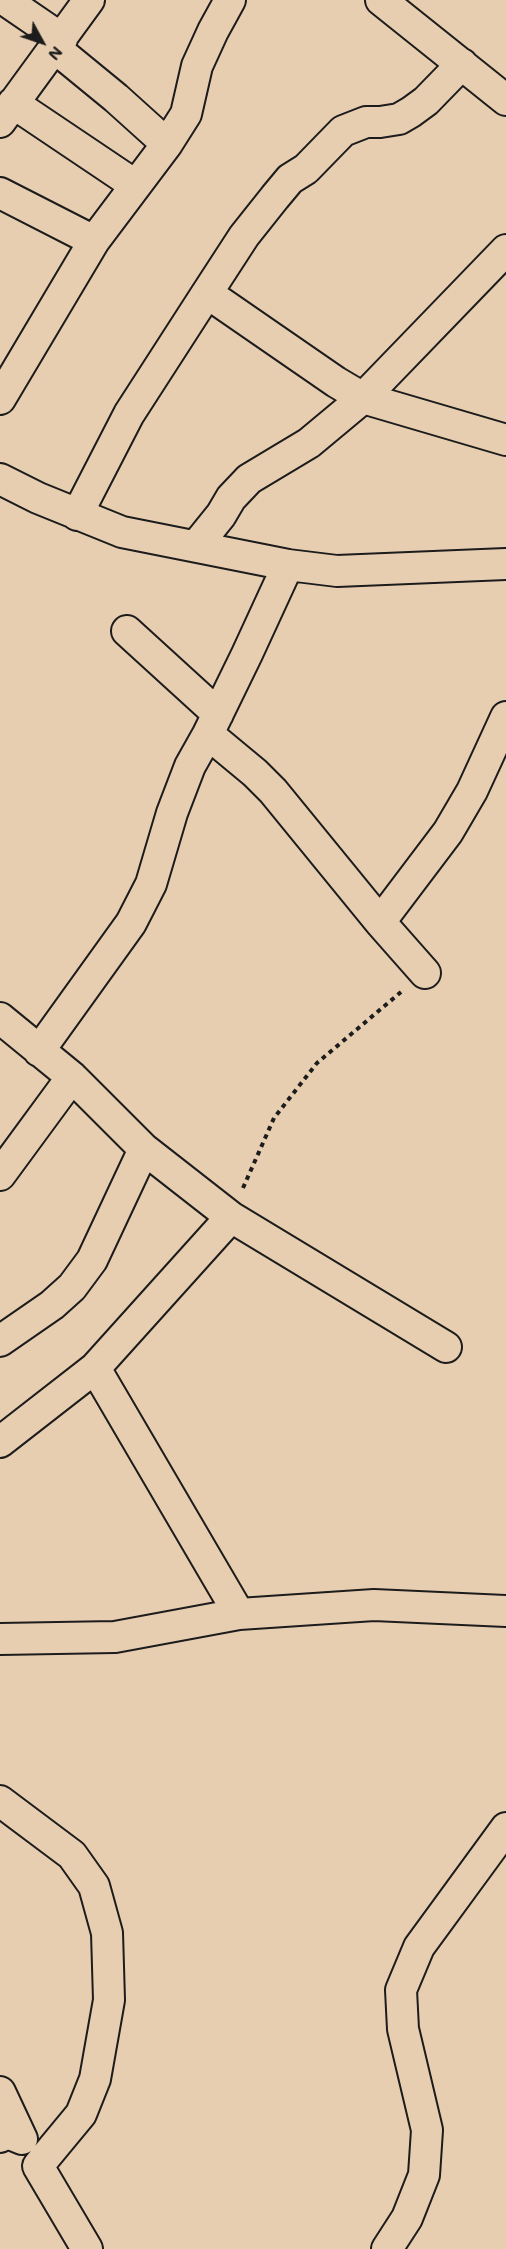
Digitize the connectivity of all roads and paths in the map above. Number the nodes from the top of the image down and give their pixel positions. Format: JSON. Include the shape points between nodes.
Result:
{"nodes":[{"id":1,"x":6,"y":0,"type":"edge"},
{"id":2,"x":89,"y":0,"type":"edge"},
{"id":3,"x":230,"y":0,"type":"edge"},
{"id":4,"x":381,"y":0,"type":"edge"},
{"id":5,"x":59,"y":44,"type":"junction"},
{"id":6,"x":462,"y":64,"type":"junction"},
{"id":7,"x":9,"y":98,"type":"edge"},
{"id":8,"x":506,"y":100,"type":"edge"},
{"id":9,"x":167,"y":144,"type":"junction"},
{"id":10,"x":135,"y":185,"type":"junction"},
{"id":11,"x":0,"y":193,"type":"edge"},
{"id":12,"x":94,"y":241,"type":"junction"},
{"id":13,"x":506,"y":250,"type":"edge"},
{"id":14,"x":207,"y":293,"type":"junction"},
{"id":15,"x":363,"y":398,"type":"junction"},
{"id":16,"x":0,"y":399,"type":"edge"},
{"id":17,"x":506,"y":440,"type":"edge"},
{"id":18,"x":0,"y":480,"type":"edge"},
{"id":19,"x":77,"y":515,"type":"junction"},
{"id":20,"x":196,"y":546,"type":"junction"},
{"id":21,"x":506,"y":564,"type":"edge"},
{"id":22,"x":288,"y":566,"type":"junction"},
{"id":23,"x":127,"y":631,"type":"dead end"},
{"id":24,"x":506,"y":717,"type":"edge"},
{"id":25,"x":213,"y":724,"type":"junction"},
{"id":26,"x":380,"y":922,"type":"junction"},
{"id":27,"x":425,"y":973,"type":"joint"},
{"id":28,"x":0,"y":1018,"type":"edge"},
{"id":29,"x":39,"y":1051,"type":"junction"},
{"id":30,"x":72,"y":1077,"type":"junction"},
{"id":31,"x":144,"y":1149,"type":"junction"},
{"id":32,"x":0,"y":1175,"type":"edge"},
{"id":33,"x":231,"y":1216,"type":"junction"},
{"id":34,"x":0,"y":1341,"type":"edge"},
{"id":35,"x":446,"y":1347,"type":"dead end"},
{"id":36,"x":95,"y":1368,"type":"junction"},
{"id":37,"x":0,"y":1442,"type":"edge"},
{"id":38,"x":506,"y":1611,"type":"edge"},
{"id":39,"x":239,"y":1614,"type":"junction"},
{"id":40,"x":0,"y":1638,"type":"edge"},
{"id":41,"x":0,"y":1802,"type":"edge"},
{"id":42,"x":506,"y":1828,"type":"edge"},
{"id":43,"x":0,"y":2092,"type":"edge"},
{"id":44,"x":7,"y":2134,"type":"edge"},
{"id":45,"x":38,"y":2166,"type":"junction"},
{"id":46,"x":87,"y":2249,"type":"edge"},
{"id":47,"x":387,"y":2249,"type":"edge"}],
"edges":[{"from":1,"to":5,"type":"street"},
{"from":2,"to":5,"type":"street"},
{"from":3,"to":9,"type":"street","via":[[198,66],[186,114]]},
{"from":4,"to":6,"type":"street"},
{"from":5,"to":7,"type":"street"},
{"from":5,"to":9,"type":"street"},
{"from":6,"to":8,"type":"street"},
{"from":6,"to":14,"type":"street","via":[[411,112],[399,119],[366,122],[336,138],[275,197]]},
{"from":7,"to":10,"type":"street"},
{"from":9,"to":10,"type":"street"},
{"from":10,"to":12,"type":"street"},
{"from":11,"to":12,"type":"street"},
{"from":12,"to":16,"type":"street"},
{"from":13,"to":15,"type":"street"},
{"from":14,"to":15,"type":"street"},
{"from":14,"to":19,"type":"street","via":[[129,414]]},
{"from":15,"to":17,"type":"street"},
{"from":15,"to":20,"type":"street","via":[[309,443],[249,479]]},
{"from":18,"to":19,"type":"street"},
{"from":19,"to":20,"type":"street","via":[[122,532]]},
{"from":20,"to":22,"type":"street"},
{"from":21,"to":22,"type":"street","via":[[337,571]]},
{"from":22,"to":25,"type":"street"},
{"from":23,"to":25,"type":"street"},
{"from":24,"to":26,"type":"street","via":[[448,832]]},
{"from":25,"to":26,"type":"street"},
{"from":25,"to":29,"type":"street","via":[[190,766],[151,884],[131,922]]},
{"from":26,"to":27,"type":"street"},
{"from":27,"to":33,"type":"path","via":[[317,1063],[274,1118]]},
{"from":28,"to":29,"type":"street"},
{"from":29,"to":30,"type":"street"},
{"from":30,"to":31,"type":"street"},
{"from":30,"to":32,"type":"street"},
{"from":31,"to":33,"type":"street"},
{"from":31,"to":34,"type":"street","via":[[92,1260],[72,1287]]},
{"from":33,"to":35,"type":"street"},
{"from":33,"to":36,"type":"street"},
{"from":36,"to":37,"type":"street"},
{"from":36,"to":39,"type":"street"},
{"from":38,"to":39,"type":"street","via":[[374,1605]]},
{"from":39,"to":40,"type":"street","via":[[115,1637]]},
{"from":41,"to":45,"type":"street","via":[[72,1855],[94,1886],[107,1933],[109,2000],[95,2079],[81,2114]]},
{"from":42,"to":47,"type":"street","via":[[419,1947],[401,1990],[403,2029],[427,2130],[424,2175],[407,2218]]},
{"from":43,"to":44,"type":"street"},
{"from":44,"to":45,"type":"street"},
{"from":45,"to":46,"type":"street"}]}
